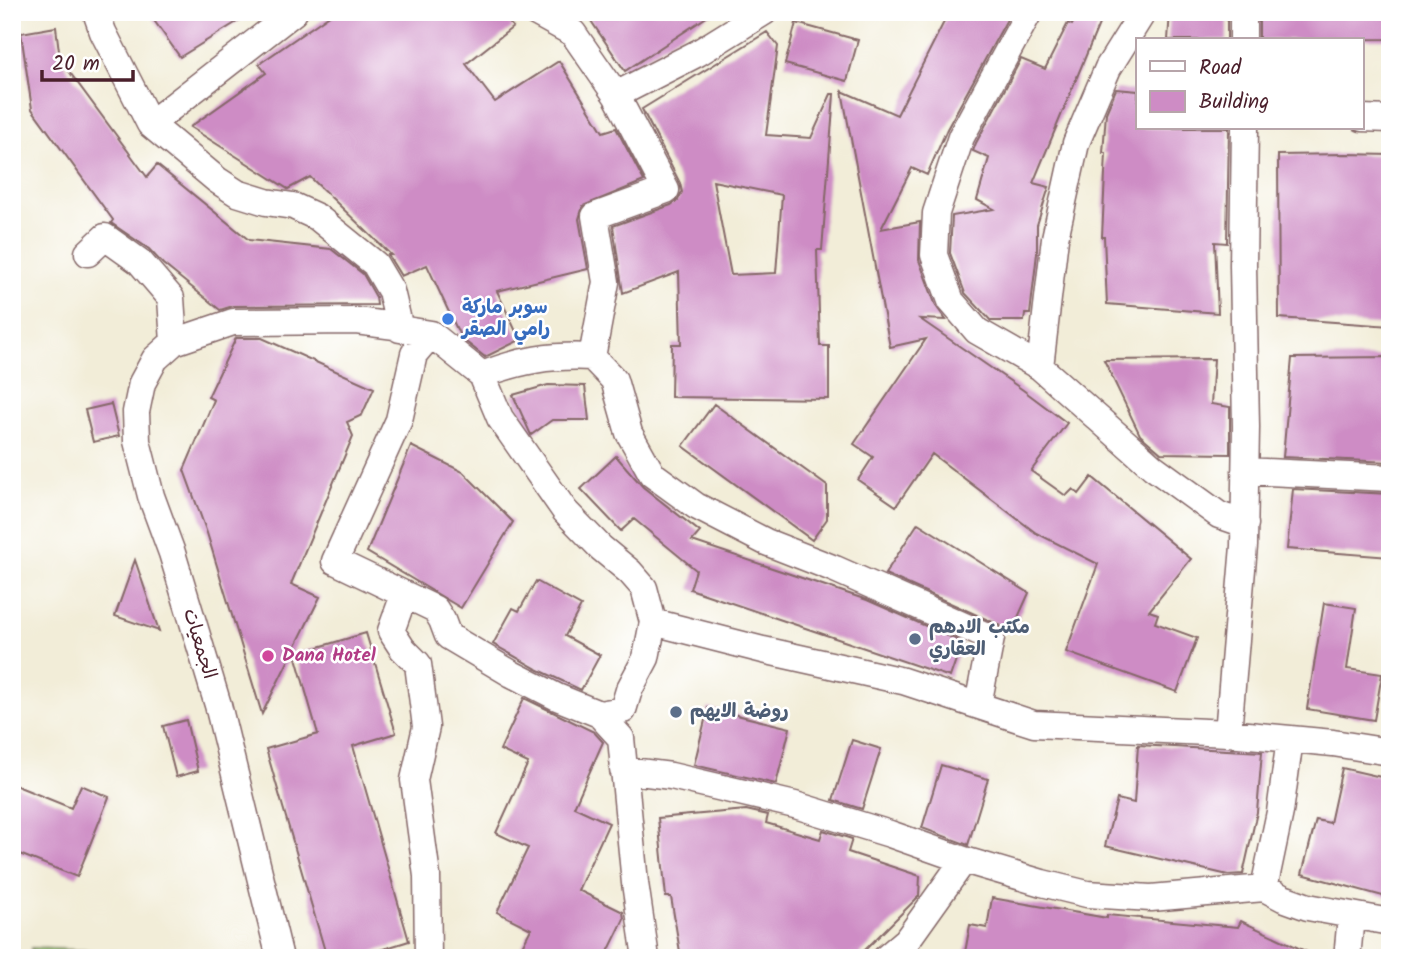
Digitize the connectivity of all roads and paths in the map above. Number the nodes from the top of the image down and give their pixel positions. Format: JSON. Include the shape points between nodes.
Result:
{"nodes":[{"id":1,"x":96,"y":12,"type":"edge"},
{"id":2,"x":294,"y":12,"type":"edge"},
{"id":3,"x":535,"y":12,"type":"edge"},
{"id":4,"x":1029,"y":12,"type":"edge"},
{"id":5,"x":1143,"y":12,"type":"edge"},
{"id":6,"x":1242,"y":12,"type":"edge"},
{"id":7,"x":756,"y":14,"type":"edge"},
{"id":8,"x":1243,"y":38,"type":"edge"},
{"id":9,"x":617,"y":95,"type":"junction"},
{"id":10,"x":1364,"y":118,"type":"edge"},
{"id":11,"x":1390,"y":119,"type":"edge"},
{"id":12,"x":149,"y":124,"type":"junction"},
{"id":13,"x":1245,"y":130,"type":"edge"},
{"id":14,"x":88,"y":253,"type":"dead end"},
{"id":15,"x":400,"y":329,"type":"junction"},
{"id":16,"x":431,"y":334,"type":"junction"},
{"id":17,"x":174,"y":342,"type":"junction"},
{"id":18,"x":592,"y":357,"type":"junction"},
{"id":19,"x":1040,"y":367,"type":"junction"},
{"id":20,"x":482,"y":374,"type":"junction"},
{"id":21,"x":1245,"y":471,"type":"junction"},
{"id":22,"x":1390,"y":478,"type":"edge"},
{"id":23,"x":1245,"y":524,"type":"junction"},
{"id":24,"x":404,"y":595,"type":"junction"},
{"id":25,"x":653,"y":622,"type":"junction"},
{"id":26,"x":978,"y":705,"type":"junction"},
{"id":27,"x":598,"y":714,"type":"junction"},
{"id":28,"x":1228,"y":733,"type":"junction"},
{"id":29,"x":1290,"y":739,"type":"junction"},
{"id":30,"x":1390,"y":752,"type":"edge"},
{"id":31,"x":622,"y":770,"type":"junction"},
{"id":32,"x":964,"y":860,"type":"junction"},
{"id":33,"x":1264,"y":888,"type":"junction"},
{"id":34,"x":1351,"y":916,"type":"junction"},
{"id":35,"x":1390,"y":922,"type":"edge"},
{"id":36,"x":280,"y":958,"type":"edge"},
{"id":37,"x":428,"y":958,"type":"edge"},
{"id":38,"x":646,"y":958,"type":"edge"},
{"id":39,"x":886,"y":958,"type":"edge"},
{"id":40,"x":1347,"y":958,"type":"edge"}],
"edges":[{"from":1,"to":12,"type":"street"},
{"from":2,"to":12,"type":"street"},
{"from":3,"to":9,"type":"street","via":[[573,33]]},
{"from":4,"to":19,"type":"street","via":[[961,137],[936,213],[934,255],[951,300],[977,331]]},
{"from":5,"to":19,"type":"street","via":[[1108,68],[1076,143],[1055,239]]},
{"from":6,"to":8,"type":"street"},
{"from":7,"to":9,"type":"street","via":[[698,53]]},
{"from":9,"to":18,"type":"street","via":[[666,190],[595,216],[606,282]]},
{"from":10,"to":11,"type":"street"},
{"from":12,"to":15,"type":"street","via":[[237,193],[293,206],[317,218],[375,264],[391,291]]},
{"from":13,"to":21,"type":"street"},
{"from":14,"to":17,"type":"street","via":[[105,237],[140,262],[171,298]]},
{"from":15,"to":16,"type":"street"},
{"from":15,"to":17,"type":"street","via":[[356,321],[233,321]]},
{"from":16,"to":20,"type":"street"},
{"from":16,"to":24,"type":"street","via":[[414,354],[399,420],[335,561]]},
{"from":17,"to":36,"type":"street","name":"الجمعيات","via":[[155,359],[142,383],[136,412],[137,442],[218,705]]},
{"from":18,"to":20,"type":"street","via":[[540,358]]},
{"from":18,"to":26,"type":"street","via":[[614,380],[629,433],[652,474],[696,506],[766,542],[991,638]]},
{"from":19,"to":23,"type":"street","via":[[1153,467],[1219,515]]},
{"from":20,"to":25,"type":"street","via":[[500,418],[565,511],[644,588]]},
{"from":21,"to":22,"type":"street"},
{"from":21,"to":23,"type":"street"},
{"from":23,"to":28,"type":"street"},
{"from":24,"to":27,"type":"street","via":[[435,609],[448,636],[512,674]]},
{"from":24,"to":37,"type":"street","via":[[391,631],[418,664],[426,727],[414,780],[427,876]]},
{"from":25,"to":26,"type":"street","via":[[903,681]]},
{"from":25,"to":27,"type":"street","via":[[646,658],[623,710]]},
{"from":26,"to":28,"type":"street","via":[[1034,724]]},
{"from":27,"to":31,"type":"street","via":[[621,738]]},
{"from":28,"to":29,"type":"street"},
{"from":29,"to":30,"type":"street"},
{"from":29,"to":33,"type":"street"},
{"from":31,"to":32,"type":"street","via":[[739,790]]},
{"from":31,"to":38,"type":"street"},
{"from":32,"to":33,"type":"street","via":[[1087,894],[1151,898]]},
{"from":32,"to":39,"type":"street","via":[[907,940]]},
{"from":33,"to":34,"type":"street","via":[[1308,907]]},
{"from":34,"to":35,"type":"street"},
{"from":34,"to":40,"type":"street"}]}
